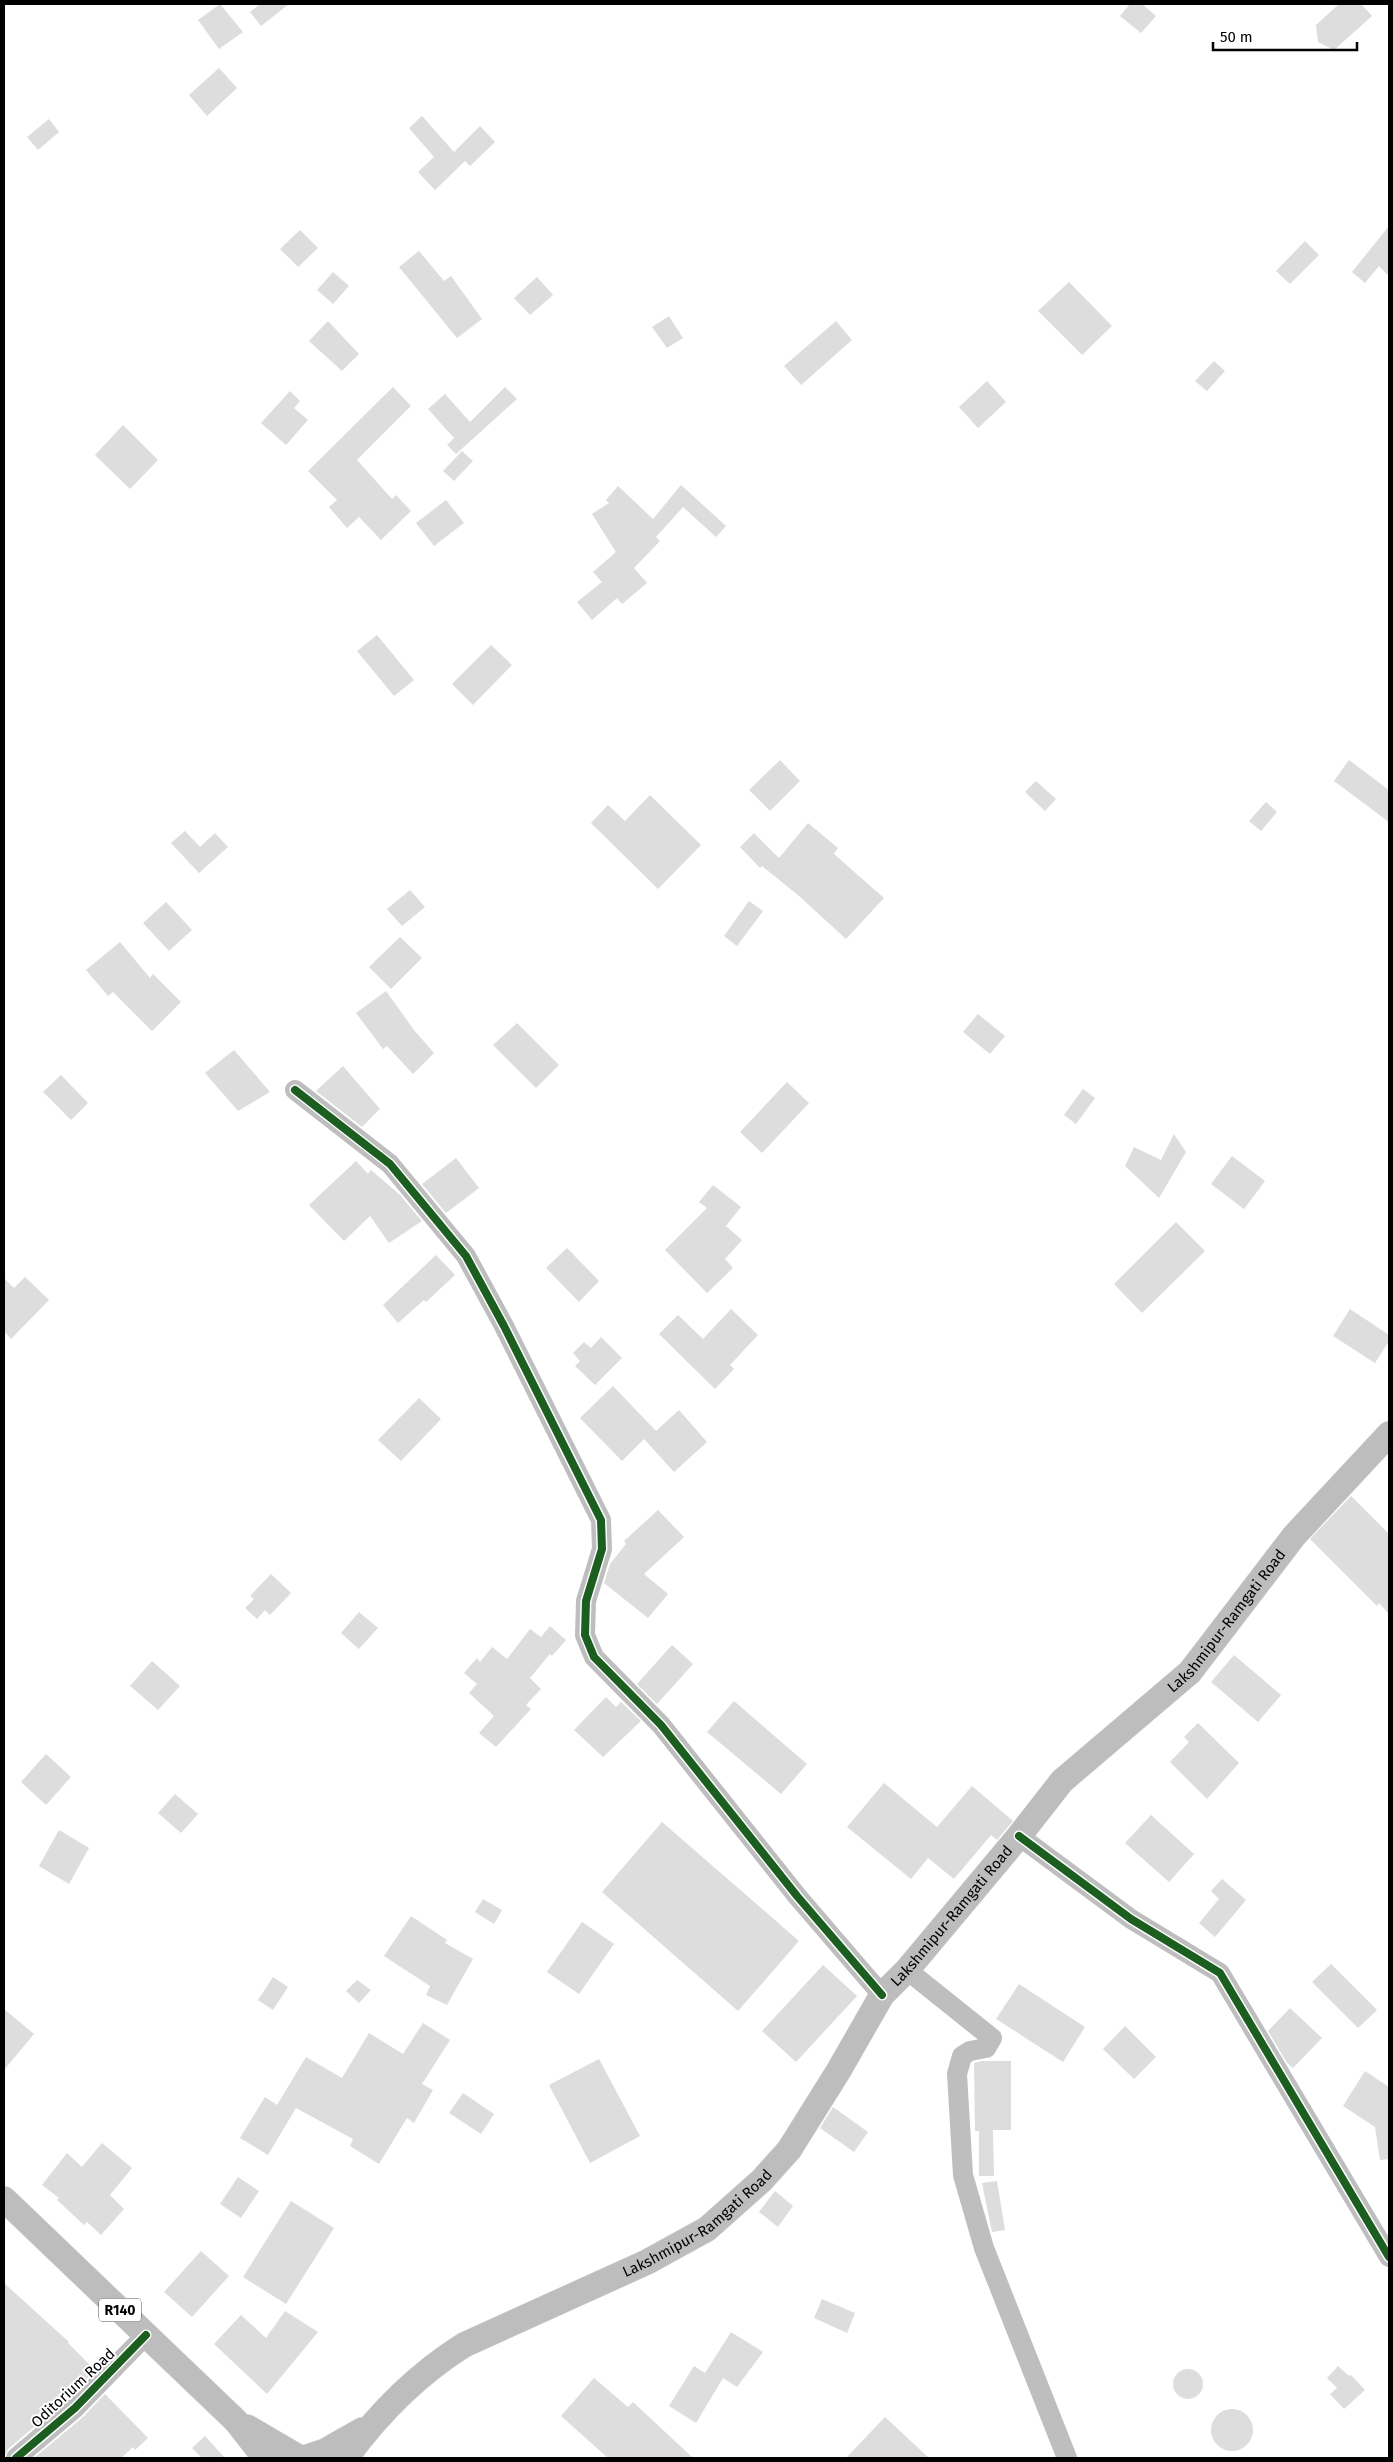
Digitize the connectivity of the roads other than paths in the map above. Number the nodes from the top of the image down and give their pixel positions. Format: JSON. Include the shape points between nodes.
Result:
{"nodes":[{"id":1,"x":295,"y":1090,"type":"dead end"},
{"id":2,"x":1389,"y":1434,"type":"edge"},
{"id":3,"x":1019,"y":1836,"type":"junction"},
{"id":4,"x":907,"y":1970,"type":"junction"},
{"id":5,"x":882,"y":1994,"type":"junction"},
{"id":6,"x":4,"y":2199,"type":"edge"},
{"id":7,"x":1389,"y":2258,"type":"edge"},
{"id":8,"x":146,"y":2335,"type":"junction"},
{"id":9,"x":236,"y":2421,"type":"junction"},
{"id":10,"x":375,"y":2422,"type":"junction"},
{"id":11,"x":16,"y":2458,"type":"edge"},
{"id":12,"x":265,"y":2458,"type":"edge"},
{"id":13,"x":302,"y":2458,"type":"edge"},
{"id":14,"x":346,"y":2458,"type":"edge"},
{"id":15,"x":1067,"y":2458,"type":"edge"}],
"edges":[{"from":1,"to":5,"type":"street","via":[[390,1164],[466,1256],[504,1326],[601,1520],[602,1549],[586,1601],[584,1635],[594,1657],[661,1724],[796,1896]]},
{"from":2,"to":3,"type":"main road","name":"Lakshmipur-Ramgati Road","via":[[1294,1536],[1190,1672],[1062,1781]]},
{"from":3,"to":4,"type":"main road","name":"Lakshmipur-Ramgati Road"},
{"from":3,"to":7,"type":"street","via":[[1130,1919],[1220,1973]]},
{"from":4,"to":5,"type":"main road","name":"Lakshmipur-Ramgati Road"},
{"from":4,"to":15,"type":"street","via":[[992,2038],[986,2048],[962,2056],[957,2074],[963,2175],[984,2248]]},
{"from":5,"to":10,"type":"main road","name":"Lakshmipur-Ramgati Road","via":[[788,2150],[737,2205],[707,2229],[647,2262],[464,2345],[410,2386]]},
{"from":6,"to":8,"type":"main road","number":"R140"},
{"from":8,"to":9,"type":"main road","number":"R140"},
{"from":8,"to":11,"type":"street","name":"Oditorium Road","via":[[75,2408]]},
{"from":9,"to":12,"type":"main road","number":"R140"},
{"from":9,"to":13,"type":"main road","number":"R140"},
{"from":10,"to":13,"type":"main road","via":[[339,2444]]},
{"from":10,"to":14,"type":"main road","name":"Lakshmipur-Ramgati Road"}]}
